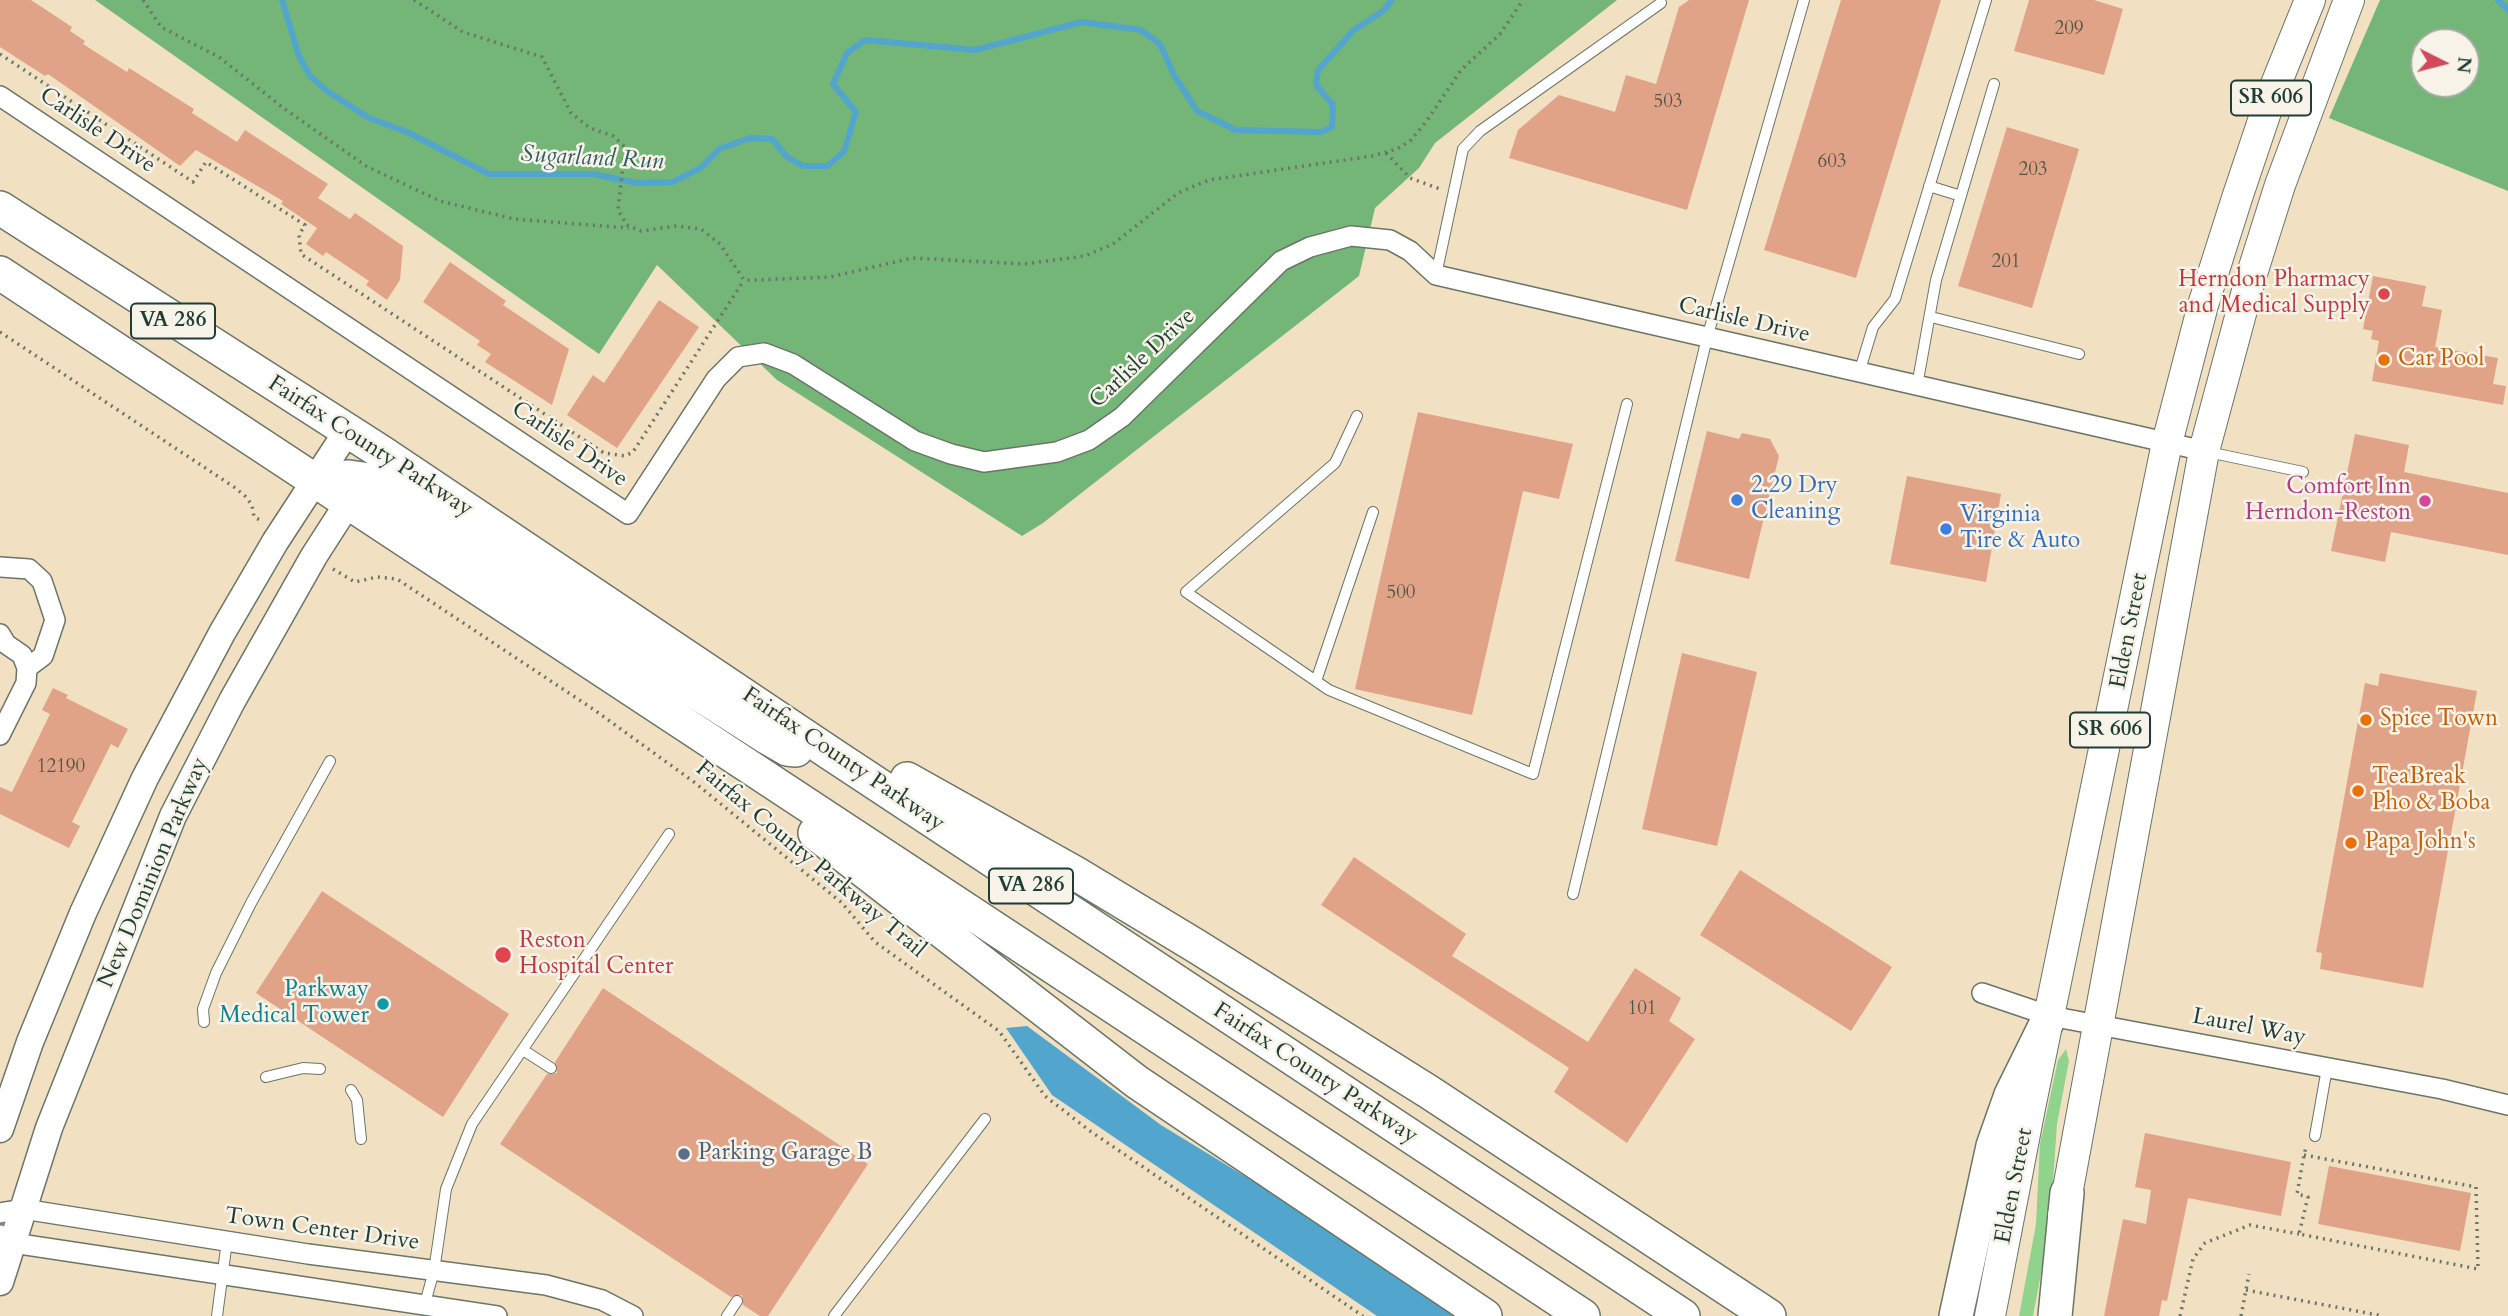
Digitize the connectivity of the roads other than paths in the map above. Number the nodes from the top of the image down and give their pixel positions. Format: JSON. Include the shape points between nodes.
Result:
{"nodes":[{"id":1,"x":1804,"y":0,"type":"edge"},
{"id":2,"x":1986,"y":0,"type":"edge"},
{"id":3,"x":2310,"y":0,"type":"edge"},
{"id":4,"x":2349,"y":0,"type":"edge"},
{"id":5,"x":1661,"y":3,"type":"dead end"},
{"id":6,"x":1994,"y":84,"type":"dead end"},
{"id":7,"x":0,"y":96,"type":"edge"},
{"id":8,"x":1929,"y":186,"type":"junction"},
{"id":9,"x":1961,"y":196,"type":"junction"},
{"id":10,"x":0,"y":208,"type":"edge"},
{"id":11,"x":0,"y":273,"type":"edge"},
{"id":12,"x":1436,"y":275,"type":"junction"},
{"id":13,"x":1931,"y":317,"type":"junction"},
{"id":14,"x":1707,"y":338,"type":"junction"},
{"id":15,"x":2079,"y":354,"type":"dead end"},
{"id":16,"x":1858,"y":373,"type":"junction"},
{"id":17,"x":1917,"y":386,"type":"junction"},
{"id":18,"x":1627,"y":404,"type":"dead end"},
{"id":19,"x":1357,"y":416,"type":"dead end"},
{"id":20,"x":348,"y":430,"type":"junction"},
{"id":21,"x":2167,"y":443,"type":"junction"},
{"id":22,"x":2204,"y":451,"type":"junction"},
{"id":23,"x":381,"y":452,"type":"junction"},
{"id":24,"x":2303,"y":472,"type":"dead end"},
{"id":25,"x":315,"y":481,"type":"junction"},
{"id":26,"x":355,"y":491,"type":"junction"},
{"id":27,"x":1373,"y":512,"type":"dead end"},
{"id":28,"x":0,"y":566,"type":"edge"},
{"id":29,"x":0,"y":634,"type":"edge"},
{"id":30,"x":661,"y":638,"type":"junction"},
{"id":31,"x":27,"y":668,"type":"junction"},
{"id":32,"x":1316,"y":681,"type":"junction"},
{"id":33,"x":626,"y":684,"type":"junction"},
{"id":34,"x":0,"y":735,"type":"edge"},
{"id":35,"x":830,"y":753,"type":"junction"},
{"id":36,"x":330,"y":761,"type":"dead end"},
{"id":37,"x":669,"y":834,"type":"dead end"},
{"id":38,"x":1573,"y":894,"type":"dead end"},
{"id":39,"x":1982,"y":993,"type":"dead end"},
{"id":40,"x":2050,"y":1016,"type":"junction"},
{"id":41,"x":204,"y":1022,"type":"dead end"},
{"id":42,"x":2097,"y":1025,"type":"junction"},
{"id":43,"x":523,"y":1050,"type":"junction"},
{"id":44,"x":551,"y":1068,"type":"dead end"},
{"id":45,"x":2327,"y":1068,"type":"junction"},
{"id":46,"x":320,"y":1069,"type":"dead end"},
{"id":47,"x":266,"y":1077,"type":"dead end"},
{"id":48,"x":351,"y":1090,"type":"dead end"},
{"id":49,"x":2508,"y":1105,"type":"edge"},
{"id":50,"x":985,"y":1119,"type":"dead end"},
{"id":51,"x":0,"y":1129,"type":"edge"},
{"id":52,"x":2315,"y":1136,"type":"dead end"},
{"id":53,"x":361,"y":1139,"type":"dead end"},
{"id":54,"x":2067,"y":1193,"type":"junction"},
{"id":55,"x":12,"y":1211,"type":"edge"},
{"id":56,"x":6,"y":1239,"type":"edge"},
{"id":57,"x":228,"y":1241,"type":"junction"},
{"id":58,"x":434,"y":1271,"type":"junction"},
{"id":59,"x":223,"y":1274,"type":"junction"},
{"id":60,"x":0,"y":1282,"type":"edge"},
{"id":61,"x":737,"y":1301,"type":"dead end"},
{"id":62,"x":425,"y":1303,"type":"junction"},
{"id":63,"x":471,"y":1314,"type":"edge"},
{"id":64,"x":217,"y":1316,"type":"edge"},
{"id":65,"x":498,"y":1316,"type":"edge"},
{"id":66,"x":633,"y":1316,"type":"edge"},
{"id":67,"x":727,"y":1316,"type":"edge"},
{"id":68,"x":834,"y":1316,"type":"edge"},
{"id":69,"x":1485,"y":1316,"type":"edge"},
{"id":70,"x":1583,"y":1316,"type":"edge"},
{"id":71,"x":1683,"y":1316,"type":"edge"},
{"id":72,"x":1769,"y":1316,"type":"edge"},
{"id":73,"x":1956,"y":1316,"type":"edge"},
{"id":74,"x":1990,"y":1316,"type":"edge"},
{"id":75,"x":2044,"y":1316,"type":"edge"},
{"id":76,"x":2055,"y":1316,"type":"edge"}],
"edges":[{"from":1,"to":14,"type":"lane"},
{"from":2,"to":8,"type":"lane"},
{"from":3,"to":21,"type":"main road","name":"Elden Street","number":"SR 606","via":[[2236,198]]},
{"from":4,"to":22,"type":"main road","name":"Elden Street","number":"SR 606","via":[[2280,185]]},
{"from":5,"to":12,"type":"lane","via":[[1480,131],[1463,149]]},
{"from":6,"to":9,"type":"lane"},
{"from":7,"to":12,"type":"street","name":"Carlisle Drive","via":[[628,514],[716,379],[738,357],[764,354],[793,364],[927,445],[984,461],[1021,459],[1090,440],[1122,417],[1263,277],[1295,253],[1332,240],[1371,236],[1410,251]]},
{"from":8,"to":9,"type":"lane"},
{"from":8,"to":16,"type":"lane","via":[[1895,299],[1873,327]]},
{"from":9,"to":13,"type":"lane","via":[[1936,280]]},
{"from":10,"to":20,"type":"highway","name":"Fairfax County Parkway","number":"VA 286"},
{"from":11,"to":25,"type":"highway","number":"VA 286"},
{"from":12,"to":14,"type":"street","name":"Carlisle Drive"},
{"from":13,"to":15,"type":"lane"},
{"from":13,"to":17,"type":"lane"},
{"from":14,"to":16,"type":"street","name":"Carlisle Drive"},
{"from":14,"to":38,"type":"lane"},
{"from":16,"to":17,"type":"street","name":"Carlisle Drive"},
{"from":17,"to":21,"type":"street","name":"Carlisle Drive"},
{"from":18,"to":32,"type":"lane","via":[[1534,774],[1403,722]]},
{"from":19,"to":32,"type":"lane","via":[[1335,463],[1186,592]]},
{"from":20,"to":23,"type":"highway","name":"Fairfax County Parkway","number":"VA 286"},
{"from":20,"to":25,"type":"main road","name":"New Dominion Parkway"},
{"from":21,"to":22,"type":"street","name":"Carlisle Drive"},
{"from":21,"to":40,"type":"main road","name":"Elden Street","number":"SR 606"},
{"from":22,"to":24,"type":"lane"},
{"from":22,"to":42,"type":"main road","name":"Elden Street","number":"SR 606"},
{"from":23,"to":26,"type":"main road","name":"New Dominion Parkway"},
{"from":23,"to":30,"type":"highway","name":"Fairfax County Parkway","number":"VA 286"},
{"from":25,"to":26,"type":"highway","number":"VA 286"},
{"from":25,"to":51,"type":"main road","name":"New Dominion Parkway","via":[[222,633],[145,778],[30,1042]]},
{"from":26,"to":33,"type":"highway","number":"VA 286"},
{"from":26,"to":35,"type":"highway","via":[[787,749]]},
{"from":26,"to":55,"type":"main road","name":"New Dominion Parkway","via":[[232,701],[173,816]]},
{"from":27,"to":32,"type":"lane"},
{"from":28,"to":31,"type":"street","via":[[29,569],[42,581],[55,620],[43,656]]},
{"from":29,"to":31,"type":"street","via":[[22,655]]},
{"from":30,"to":35,"type":"highway","name":"Fairfax County Parkway","number":"VA 286"},
{"from":30,"to":72,"type":"highway","via":[[1196,946],[1429,1092]]},
{"from":31,"to":34,"type":"street","via":[[26,683]]},
{"from":33,"to":69,"type":"highway","via":[[1138,1082]]},
{"from":33,"to":70,"type":"highway","number":"VA 286"},
{"from":35,"to":71,"type":"highway","name":"Fairfax County Parkway","number":"VA 286"},
{"from":36,"to":41,"type":"lane","via":[[216,973],[203,1009]]},
{"from":37,"to":43,"type":"lane"},
{"from":39,"to":40,"type":"street","name":"Laurel Way"},
{"from":40,"to":42,"type":"street","name":"Laurel Way"},
{"from":40,"to":73,"type":"highway","via":[[2011,1095],[1993,1146]]},
{"from":40,"to":74,"type":"main road","name":"Elden Street","number":"SR 606"},
{"from":42,"to":45,"type":"street","name":"Laurel Way"},
{"from":42,"to":54,"type":"main road","name":"Elden Street","number":"SR 606"},
{"from":43,"to":44,"type":"lane"},
{"from":43,"to":58,"type":"lane","via":[[472,1124],[449,1177]]},
{"from":45,"to":49,"type":"street","name":"Laurel Way"},
{"from":45,"to":52,"type":"lane"},
{"from":46,"to":47,"type":"lane"},
{"from":48,"to":53,"type":"lane","via":[[357,1100]]},
{"from":50,"to":68,"type":"lane"},
{"from":54,"to":75,"type":"main road","name":"Elden Street","number":"SR 606"},
{"from":54,"to":76,"type":"highway"},
{"from":55,"to":56,"type":"main road","name":"New Dominion Parkway"},
{"from":55,"to":57,"type":"street","name":"Town Center Drive"},
{"from":56,"to":59,"type":"street"},
{"from":56,"to":60,"type":"main road","name":"New Dominion Parkway"},
{"from":57,"to":58,"type":"street","name":"Town Center Drive"},
{"from":57,"to":59,"type":"lane"},
{"from":58,"to":62,"type":"lane"},
{"from":58,"to":66,"type":"street","name":"Town Center Drive","via":[[573,1290]]},
{"from":59,"to":62,"type":"street"},
{"from":59,"to":64,"type":"lane"},
{"from":61,"to":67,"type":"lane"},
{"from":62,"to":63,"type":"street"},
{"from":63,"to":65,"type":"street"}]}
